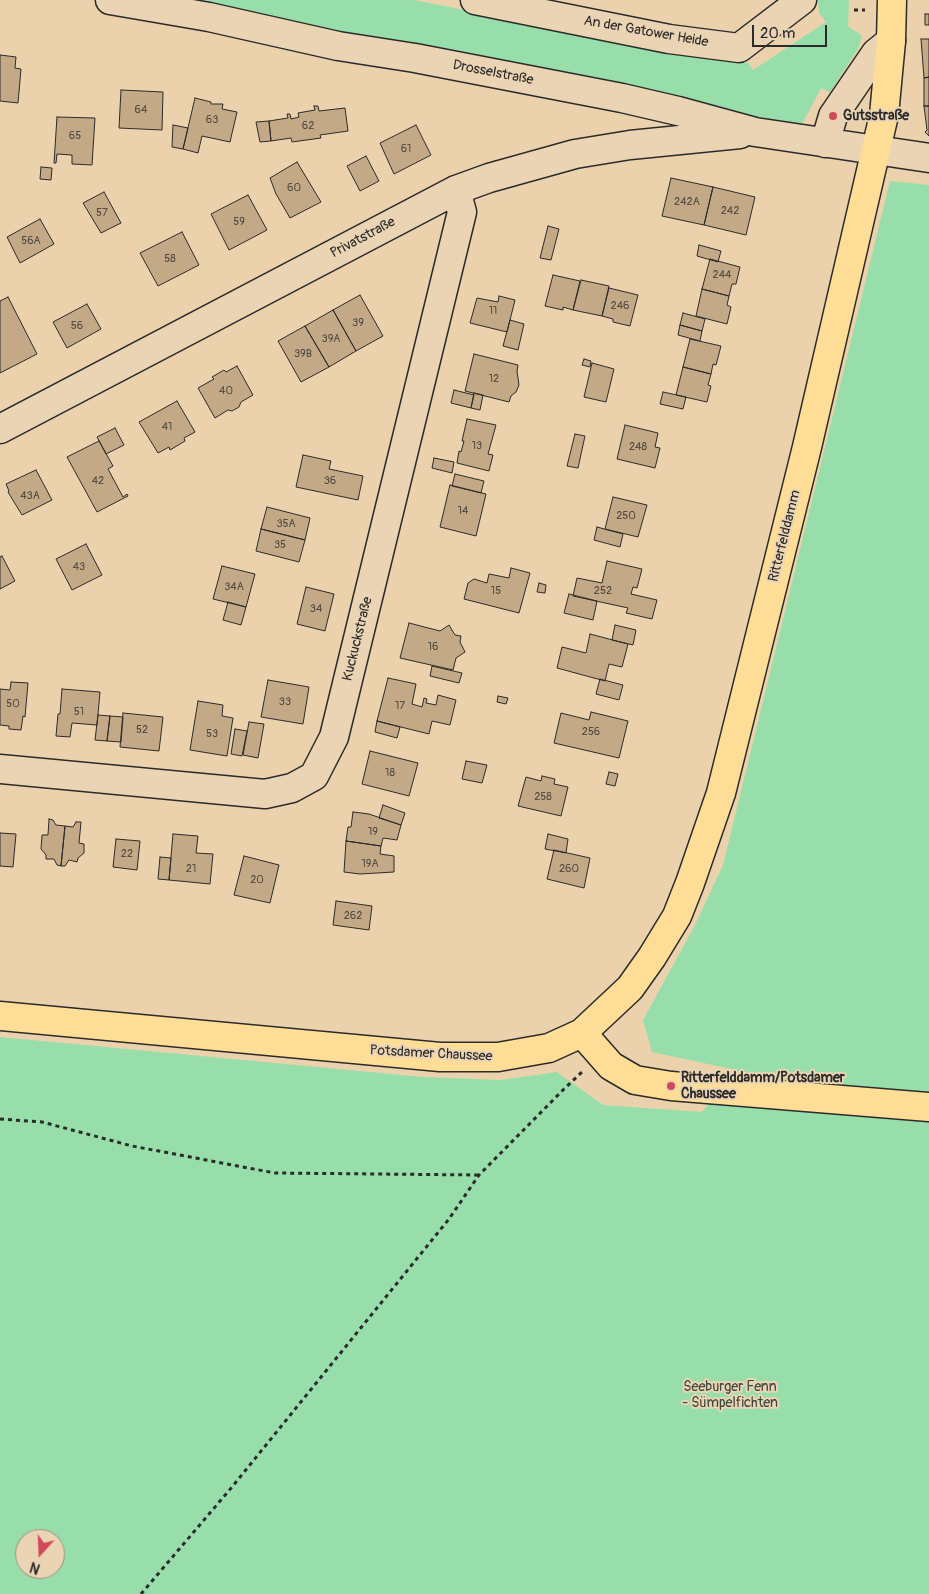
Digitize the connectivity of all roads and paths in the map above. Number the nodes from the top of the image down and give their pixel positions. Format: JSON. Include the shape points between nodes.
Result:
{"nodes":[{"id":1,"x":110,"y":0,"type":"edge"},
{"id":2,"x":475,"y":0,"type":"edge"},
{"id":3,"x":802,"y":0,"type":"edge"},
{"id":4,"x":880,"y":5,"type":"edge"},
{"id":5,"x":548,"y":7,"type":"edge"},
{"id":6,"x":854,"y":10,"type":"dead end"},
{"id":7,"x":891,"y":41,"type":"junction"},
{"id":8,"x":755,"y":132,"type":"junction"},
{"id":9,"x":825,"y":143,"type":"junction"},
{"id":10,"x":876,"y":150,"type":"junction"},
{"id":11,"x":929,"y":158,"type":"edge"},
{"id":12,"x":456,"y":190,"type":"junction"},
{"id":13,"x":0,"y":429,"type":"edge"},
{"id":14,"x":0,"y":770,"type":"edge"},
{"id":15,"x":0,"y":1016,"type":"edge"},
{"id":16,"x":582,"y":1033,"type":"junction"},
{"id":17,"x":601,"y":1056,"type":"junction"},
{"id":18,"x":929,"y":1107,"type":"edge"},
{"id":19,"x":0,"y":1119,"type":"edge"},
{"id":20,"x":480,"y":1175,"type":"junction"},
{"id":21,"x":141,"y":1594,"type":"edge"}],
"edges":[{"from":1,"to":8,"type":"street","name":"Drosselstraße","via":[[622,98]]},
{"from":2,"to":5,"type":"street","name":"An der Gatower Heide"},
{"from":3,"to":5,"type":"street","name":"An der Gatower Heide","via":[[739,48],[668,39]]},
{"from":4,"to":6,"type":"path"},
{"from":4,"to":7,"type":"main road","name":"Ritterfelddamm"},
{"from":7,"to":9,"type":"street","via":[[876,53],[833,116]]},
{"from":7,"to":10,"type":"main road","name":"Ritterfelddamm","via":[[884,115]]},
{"from":8,"to":9,"type":"street","name":"Drosselstraße"},
{"from":8,"to":12,"type":"street","name":"Privatstraße","via":[[575,154]]},
{"from":9,"to":10,"type":"street","name":"Drosselstraße"},
{"from":10,"to":11,"type":"street"},
{"from":10,"to":16,"type":"main road","name":"Ritterfelddamm","via":[[807,447],[721,793],[672,924],[630,988]]},
{"from":12,"to":13,"type":"street","name":"Privatstraße"},
{"from":12,"to":14,"type":"street","name":"Kuckuckstraße","via":[[462,212],[455,241],[334,737],[314,776],[292,788],[265,794]]},
{"from":15,"to":16,"type":"main road","name":"Potsdamer Chaussee","via":[[440,1057],[498,1057],[549,1048]]},
{"from":16,"to":17,"type":"main road"},
{"from":17,"to":18,"type":"main road","via":[[610,1066],[635,1080],[671,1086]]},
{"from":17,"to":20,"type":"path"},
{"from":19,"to":20,"type":"path","via":[[42,1122],[132,1146],[275,1174]]},
{"from":20,"to":21,"type":"path","via":[[449,1219]]}]}
